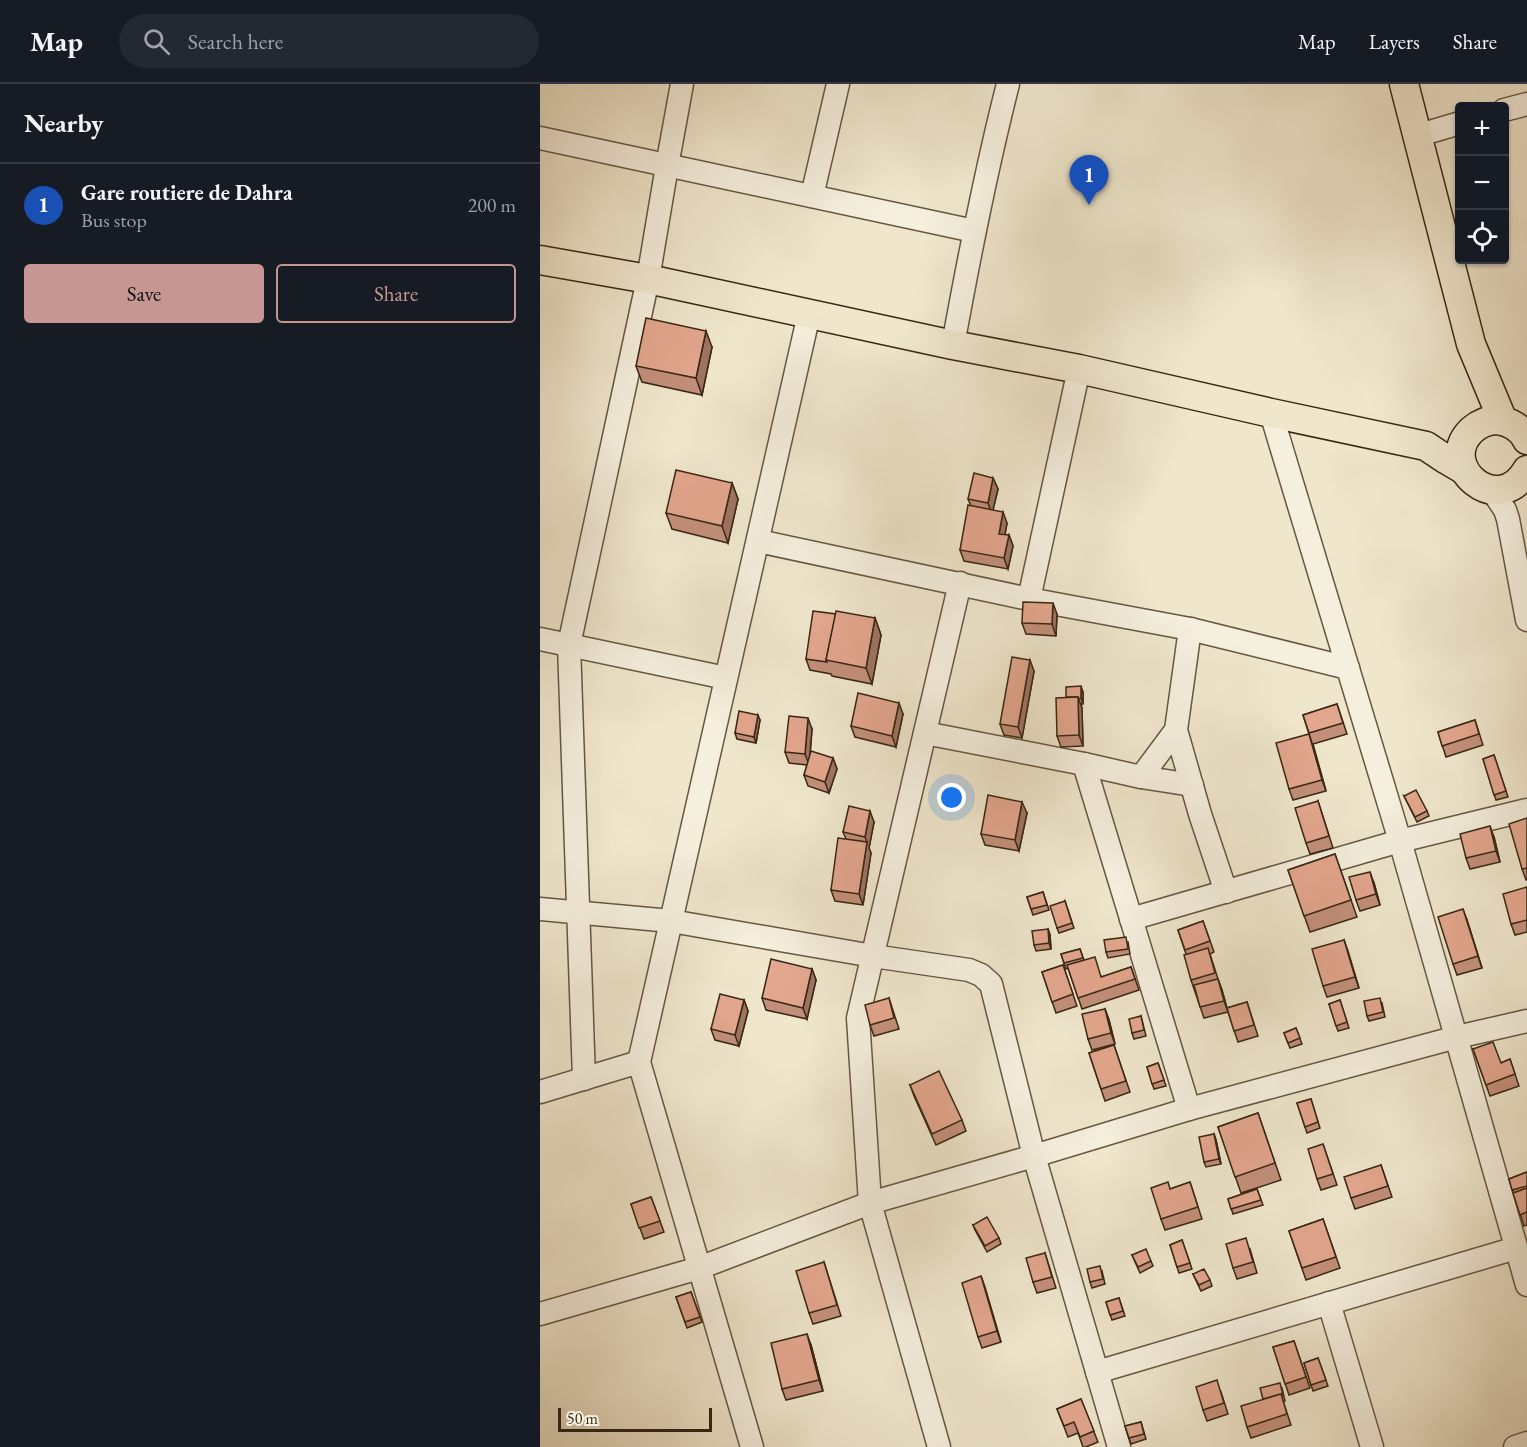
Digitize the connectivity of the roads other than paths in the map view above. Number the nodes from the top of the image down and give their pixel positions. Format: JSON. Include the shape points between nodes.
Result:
{"nodes":[{"id":1,"x":682,"y":84,"type":"edge"},
{"id":2,"x":838,"y":84,"type":"edge"},
{"id":3,"x":1008,"y":84,"type":"edge"},
{"id":4,"x":1404,"y":84,"type":"edge"},
{"id":5,"x":1527,"y":104,"type":"edge"},
{"id":6,"x":1509,"y":109,"type":"edge"},
{"id":7,"x":1455,"y":124,"type":"edge"},
{"id":8,"x":1416,"y":136,"type":"junction"},
{"id":9,"x":540,"y":138,"type":"edge"},
{"id":10,"x":667,"y":166,"type":"junction"},
{"id":11,"x":812,"y":196,"type":"junction"},
{"id":12,"x":974,"y":231,"type":"junction"},
{"id":13,"x":540,"y":261,"type":"edge"},
{"id":14,"x":648,"y":279,"type":"junction"},
{"id":15,"x":809,"y":314,"type":"junction"},
{"id":16,"x":1471,"y":344,"type":"junction"},
{"id":17,"x":954,"y":345,"type":"junction"},
{"id":18,"x":1078,"y":369,"type":"junction"},
{"id":19,"x":1271,"y":413,"type":"junction"},
{"id":20,"x":1503,"y":421,"type":"junction"},
{"id":21,"x":1468,"y":434,"type":"junction"},
{"id":22,"x":1527,"y":440,"type":"edge"},
{"id":23,"x":1426,"y":446,"type":"junction"},
{"id":24,"x":1464,"y":470,"type":"junction"},
{"id":25,"x":1516,"y":481,"type":"edge"},
{"id":26,"x":758,"y":541,"type":"junction"},
{"id":27,"x":960,"y":583,"type":"junction"},
{"id":28,"x":1029,"y":599,"type":"junction"},
{"id":29,"x":1527,"y":620,"type":"edge"},
{"id":30,"x":1190,"y":629,"type":"junction"},
{"id":31,"x":540,"y":639,"type":"edge"},
{"id":32,"x":569,"y":645,"type":"junction"},
{"id":33,"x":1348,"y":668,"type":"junction"},
{"id":34,"x":726,"y":678,"type":"junction"},
{"id":35,"x":1176,"y":730,"type":"junction"},
{"id":36,"x":925,"y":734,"type":"junction"},
{"id":37,"x":1084,"y":764,"type":"junction"},
{"id":38,"x":1141,"y":777,"type":"junction"},
{"id":39,"x":1192,"y":784,"type":"junction"},
{"id":40,"x":1527,"y":810,"type":"edge"},
{"id":41,"x":1400,"y":841,"type":"junction"},
{"id":42,"x":1226,"y":892,"type":"junction"},
{"id":43,"x":540,"y":909,"type":"edge"},
{"id":44,"x":578,"y":913,"type":"junction"},
{"id":45,"x":1131,"y":919,"type":"junction"},
{"id":46,"x":671,"y":921,"type":"junction"},
{"id":47,"x":873,"y":956,"type":"junction"},
{"id":48,"x":1527,"y":1021,"type":"edge"},
{"id":49,"x":1456,"y":1037,"type":"junction"},
{"id":50,"x":639,"y":1062,"type":"junction"},
{"id":51,"x":584,"y":1079,"type":"junction"},
{"id":52,"x":540,"y":1092,"type":"edge"},
{"id":53,"x":1189,"y":1109,"type":"junction"},
{"id":54,"x":1034,"y":1156,"type":"junction"},
{"id":55,"x":870,"y":1203,"type":"junction"},
{"id":56,"x":1516,"y":1248,"type":"junction"},
{"id":57,"x":699,"y":1268,"type":"junction"},
{"id":58,"x":1527,"y":1285,"type":"edge"},
{"id":59,"x":1329,"y":1303,"type":"junction"},
{"id":60,"x":540,"y":1314,"type":"edge"},
{"id":61,"x":1097,"y":1372,"type":"junction"},
{"id":62,"x":1527,"y":1443,"type":"edge"},
{"id":63,"x":752,"y":1447,"type":"edge"},
{"id":64,"x":939,"y":1447,"type":"edge"},
{"id":65,"x":1119,"y":1447,"type":"edge"},
{"id":66,"x":1372,"y":1447,"type":"edge"},
{"id":67,"x":1515,"y":1447,"type":"edge"}],
"edges":[{"from":1,"to":10,"type":"street"},
{"from":2,"to":11,"type":"street"},
{"from":3,"to":12,"type":"street"},
{"from":4,"to":8,"type":"main road"},
{"from":5,"to":6,"type":"street"},
{"from":7,"to":8,"type":"street"},
{"from":8,"to":16,"type":"main road"},
{"from":9,"to":10,"type":"street"},
{"from":10,"to":11,"type":"street"},
{"from":10,"to":14,"type":"street"},
{"from":11,"to":12,"type":"street"},
{"from":12,"to":17,"type":"street"},
{"from":13,"to":14,"type":"main road"},
{"from":14,"to":15,"type":"main road"},
{"from":14,"to":32,"type":"street"},
{"from":15,"to":17,"type":"main road"},
{"from":15,"to":26,"type":"street"},
{"from":16,"to":20,"type":"main road"},
{"from":16,"to":21,"type":"main road","via":[[1473,383]]},
{"from":17,"to":18,"type":"main road"},
{"from":18,"to":19,"type":"main road"},
{"from":18,"to":28,"type":"street"},
{"from":19,"to":23,"type":"main road"},
{"from":19,"to":33,"type":"street"},
{"from":20,"to":21,"type":"main road","via":[[1488,421]]},
{"from":20,"to":22,"type":"main road","via":[[1518,429]]},
{"from":21,"to":23,"type":"main road"},
{"from":21,"to":24,"type":"main road","via":[[1461,450]]},
{"from":23,"to":24,"type":"main road"},
{"from":24,"to":25,"type":"main road","via":[[1477,484]]},
{"from":25,"to":29,"type":"street","via":[[1505,510]]},
{"from":26,"to":27,"type":"street"},
{"from":26,"to":34,"type":"street"},
{"from":27,"to":28,"type":"street"},
{"from":27,"to":36,"type":"street"},
{"from":28,"to":30,"type":"street"},
{"from":30,"to":33,"type":"street"},
{"from":30,"to":35,"type":"street"},
{"from":31,"to":32,"type":"street"},
{"from":32,"to":34,"type":"street"},
{"from":32,"to":44,"type":"street"},
{"from":33,"to":41,"type":"street"},
{"from":34,"to":46,"type":"street"},
{"from":35,"to":38,"type":"street"},
{"from":35,"to":39,"type":"street"},
{"from":36,"to":37,"type":"street"},
{"from":36,"to":47,"type":"street"},
{"from":37,"to":38,"type":"street"},
{"from":37,"to":45,"type":"street"},
{"from":38,"to":39,"type":"street"},
{"from":39,"to":42,"type":"street"},
{"from":40,"to":41,"type":"street"},
{"from":41,"to":42,"type":"street"},
{"from":41,"to":49,"type":"street"},
{"from":42,"to":45,"type":"street"},
{"from":43,"to":44,"type":"street"},
{"from":44,"to":46,"type":"street"},
{"from":44,"to":51,"type":"street"},
{"from":45,"to":53,"type":"street"},
{"from":46,"to":47,"type":"street"},
{"from":46,"to":50,"type":"street"},
{"from":47,"to":54,"type":"street","via":[[969,970],[991,984]]},
{"from":47,"to":55,"type":"street","via":[[858,1018]]},
{"from":48,"to":49,"type":"street"},
{"from":49,"to":53,"type":"street"},
{"from":49,"to":56,"type":"street"},
{"from":50,"to":51,"type":"street"},
{"from":50,"to":57,"type":"street"},
{"from":51,"to":52,"type":"street"},
{"from":53,"to":54,"type":"street"},
{"from":54,"to":55,"type":"street"},
{"from":54,"to":61,"type":"street"},
{"from":55,"to":57,"type":"street"},
{"from":55,"to":64,"type":"street"},
{"from":56,"to":58,"type":"street"},
{"from":56,"to":59,"type":"street"},
{"from":57,"to":60,"type":"street"},
{"from":57,"to":63,"type":"street"},
{"from":59,"to":61,"type":"street"},
{"from":59,"to":66,"type":"street"},
{"from":61,"to":65,"type":"street"},
{"from":62,"to":67,"type":"street"}]}
